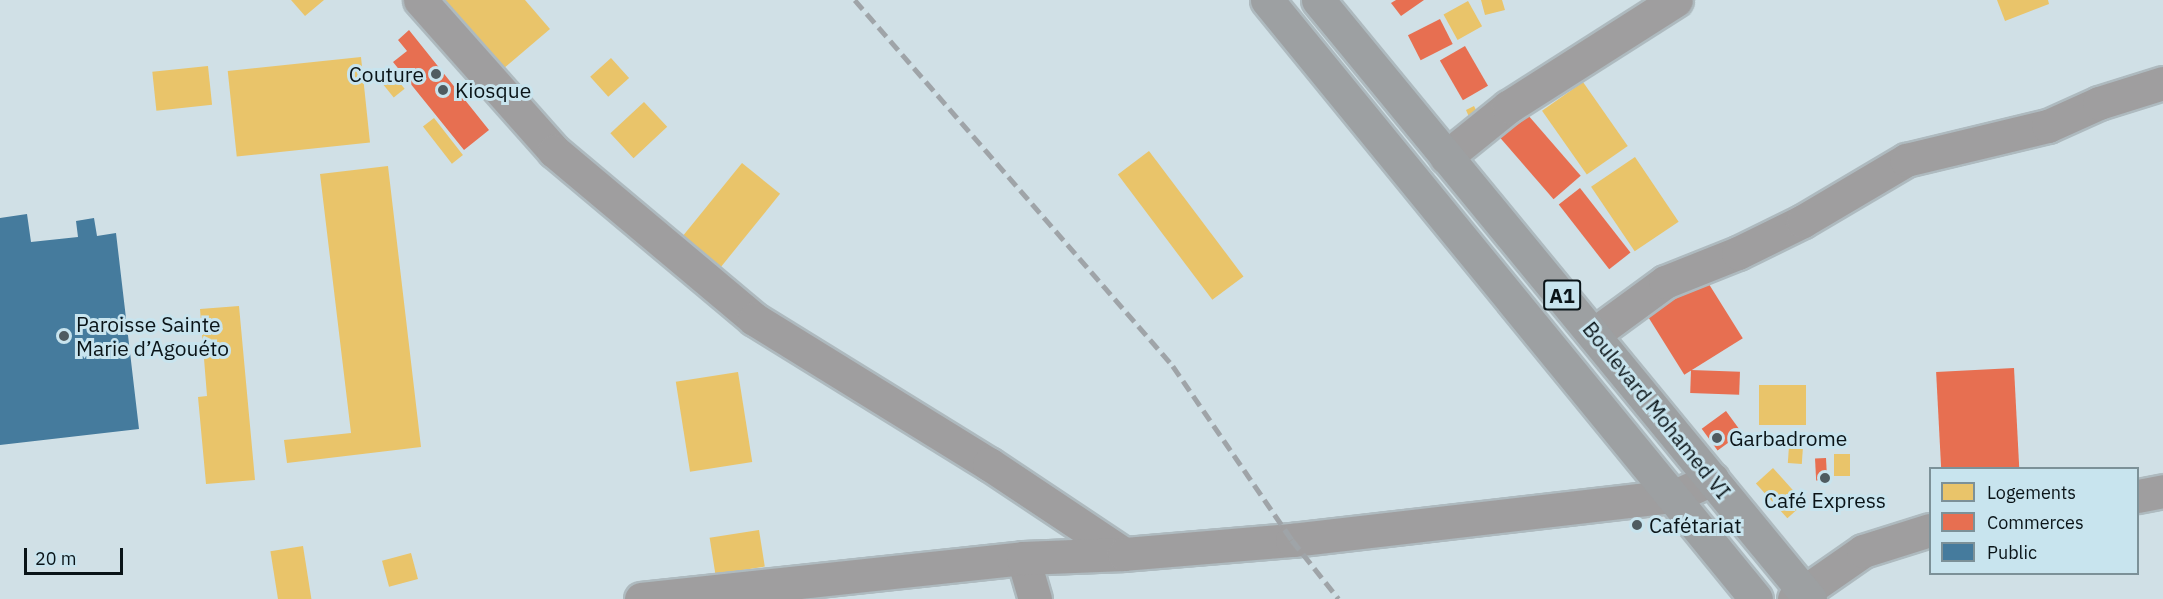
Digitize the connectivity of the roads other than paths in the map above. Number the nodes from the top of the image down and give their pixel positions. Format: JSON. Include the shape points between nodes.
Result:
{"nodes":[{"id":1,"x":420,"y":0,"type":"edge"},
{"id":2,"x":1267,"y":0,"type":"edge"},
{"id":3,"x":1318,"y":0,"type":"edge"},
{"id":4,"x":1676,"y":0,"type":"edge"},
{"id":5,"x":2163,"y":83,"type":"edge"},
{"id":6,"x":1446,"y":157,"type":"junction"},
{"id":7,"x":1594,"y":334,"type":"junction"},
{"id":8,"x":1712,"y":479,"type":"junction"},
{"id":9,"x":2163,"y":491,"type":"edge"},
{"id":10,"x":1675,"y":496,"type":"junction"},
{"id":11,"x":2139,"y":496,"type":"edge"},
{"id":12,"x":1929,"y":530,"type":"edge"},
{"id":13,"x":1124,"y":555,"type":"junction"},
{"id":14,"x":1023,"y":558,"type":"junction"},
{"id":15,"x":1803,"y":597,"type":"edge"},
{"id":16,"x":641,"y":599,"type":"edge"},
{"id":17,"x":1035,"y":599,"type":"edge"},
{"id":18,"x":1756,"y":599,"type":"edge"}],
"edges":[{"from":1,"to":13,"type":"street","via":[[554,151],[754,319],[990,464]]},
{"from":2,"to":10,"type":"main road","name":"Boulevard Mohamed VI","number":"A1"},
{"from":3,"to":6,"type":"main road","name":"Boulevard Mohamed VI","number":"A1"},
{"from":4,"to":6,"type":"street","via":[[1508,107]]},
{"from":5,"to":7,"type":"street","via":[[2099,103],[2048,126],[1906,160],[1738,253],[1665,282]]},
{"from":6,"to":7,"type":"main road","name":"Boulevard Mohamed VI","number":"A1"},
{"from":7,"to":8,"type":"main road","name":"Boulevard Mohamed VI","number":"A1"},
{"from":8,"to":10,"type":"street"},
{"from":8,"to":15,"type":"main road","name":"Boulevard Mohamed VI","number":"A1"},
{"from":9,"to":11,"type":"street"},
{"from":10,"to":13,"type":"street"},
{"from":10,"to":18,"type":"main road","name":"Boulevard Mohamed VI","number":"A1"},
{"from":12,"to":15,"type":"street","via":[[1863,551]]},
{"from":13,"to":14,"type":"street"},
{"from":14,"to":16,"type":"street"},
{"from":14,"to":17,"type":"street"}]}
